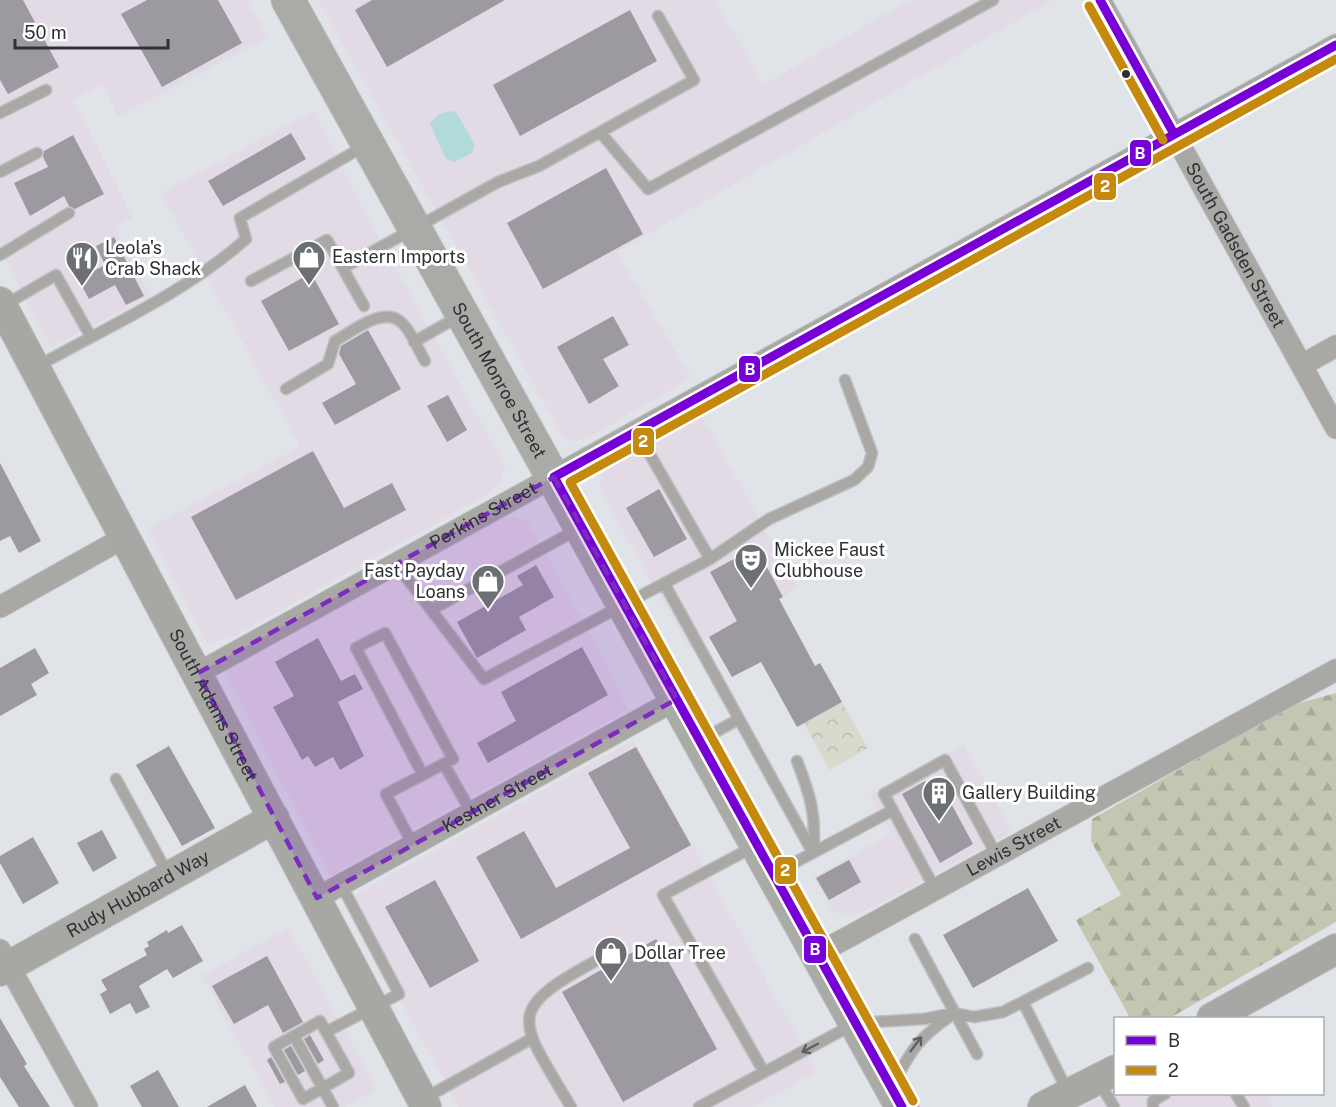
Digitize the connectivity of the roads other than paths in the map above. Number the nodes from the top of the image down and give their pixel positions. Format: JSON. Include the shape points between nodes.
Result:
{"nodes":[{"id":1,"x":288,"y":0,"type":"edge"},
{"id":2,"x":993,"y":0,"type":"edge"},
{"id":3,"x":1100,"y":0,"type":"edge"},
{"id":4,"x":658,"y":16,"type":"dead end"},
{"id":5,"x":1336,"y":45,"type":"edge"},
{"id":6,"x":46,"y":90,"type":"dead end"},
{"id":7,"x":0,"y":113,"type":"edge"},
{"id":8,"x":600,"y":132,"type":"junction"},
{"id":9,"x":1174,"y":134,"type":"junction"},
{"id":10,"x":369,"y":143,"type":"junction"},
{"id":11,"x":37,"y":153,"type":"dead end"},
{"id":12,"x":0,"y":172,"type":"edge"},
{"id":13,"x":69,"y":213,"type":"dead end"},
{"id":14,"x":416,"y":228,"type":"junction"},
{"id":15,"x":0,"y":255,"type":"edge"},
{"id":16,"x":343,"y":268,"type":"junction"},
{"id":17,"x":251,"y":281,"type":"dead end"},
{"id":18,"x":364,"y":306,"type":"dead end"},
{"id":19,"x":2,"y":309,"type":"edge"},
{"id":20,"x":463,"y":314,"type":"junction"},
{"id":21,"x":91,"y":337,"type":"junction"},
{"id":22,"x":414,"y":342,"type":"junction"},
{"id":23,"x":1336,"y":346,"type":"edge"},
{"id":24,"x":425,"y":361,"type":"dead end"},
{"id":25,"x":1302,"y":365,"type":"junction"},
{"id":26,"x":35,"y":367,"type":"junction"},
{"id":27,"x":845,"y":380,"type":"dead end"},
{"id":28,"x":286,"y":389,"type":"dead end"},
{"id":29,"x":1336,"y":428,"type":"edge"},
{"id":30,"x":637,"y":432,"type":"junction"},
{"id":31,"x":554,"y":477,"type":"junction"},
{"id":32,"x":582,"y":527,"type":"junction"},
{"id":33,"x":125,"y":537,"type":"junction"},
{"id":34,"x":710,"y":559,"type":"junction"},
{"id":35,"x":396,"y":564,"type":"junction"},
{"id":36,"x":664,"y":583,"type":"junction"},
{"id":37,"x":625,"y":605,"type":"junction"},
{"id":38,"x":0,"y":607,"type":"edge"},
{"id":39,"x":431,"y":610,"type":"junction"},
{"id":40,"x":1336,"y":670,"type":"edge"},
{"id":41,"x":198,"y":673,"type":"junction"},
{"id":42,"x":677,"y":699,"type":"junction"},
{"id":43,"x":739,"y":719,"type":"junction"},
{"id":44,"x":700,"y":741,"type":"junction"},
{"id":45,"x":797,"y":761,"type":"dead end"},
{"id":46,"x":444,"y":764,"type":"junction"},
{"id":47,"x":423,"y":775,"type":"junction"},
{"id":48,"x":116,"y":780,"type":"dead end"},
{"id":49,"x":893,"y":810,"type":"junction"},
{"id":50,"x":471,"y":812,"type":"junction"},
{"id":51,"x":274,"y":818,"type":"junction"},
{"id":52,"x":413,"y":844,"type":"junction"},
{"id":53,"x":758,"y":845,"type":"junction"},
{"id":54,"x":813,"y":853,"type":"junction"},
{"id":55,"x":997,"y":856,"type":"junction"},
{"id":56,"x":774,"y":873,"type":"junction"},
{"id":57,"x":170,"y":876,"type":"junction"},
{"id":58,"x":935,"y":889,"type":"junction"},
{"id":59,"x":337,"y":907,"type":"junction"},
{"id":60,"x":915,"y":939,"type":"dead end"},
{"id":61,"x":1336,"y":949,"type":"edge"},
{"id":62,"x":819,"y":953,"type":"junction"},
{"id":63,"x":603,"y":957,"type":"dead end"},
{"id":64,"x":3,"y":963,"type":"edge"},
{"id":65,"x":1088,"y":968,"type":"dead end"},
{"id":66,"x":1023,"y":1002,"type":"junction"},
{"id":67,"x":374,"y":1007,"type":"junction"},
{"id":68,"x":954,"y":1013,"type":"junction"},
{"id":69,"x":1214,"y":1017,"type":"edge"},
{"id":70,"x":856,"y":1023,"type":"junction"},
{"id":71,"x":326,"y":1032,"type":"junction"},
{"id":72,"x":294,"y":1036,"type":"junction"},
{"id":73,"x":531,"y":1039,"type":"junction"},
{"id":74,"x":977,"y":1054,"type":"dead end"},
{"id":75,"x":764,"y":1072,"type":"junction"},
{"id":76,"x":1107,"y":1074,"type":"edge"},
{"id":77,"x":323,"y":1088,"type":"junction"},
{"id":78,"x":1163,"y":1095,"type":"edge"},
{"id":79,"x":897,"y":1097,"type":"edge"},
{"id":80,"x":1056,"y":1100,"type":"edge"},
{"id":81,"x":419,"y":1105,"type":"edge"},
{"id":82,"x":1112,"y":1106,"type":"edge"},
{"id":83,"x":87,"y":1107,"type":"edge"},
{"id":84,"x":333,"y":1107,"type":"edge"},
{"id":85,"x":571,"y":1107,"type":"edge"},
{"id":86,"x":699,"y":1107,"type":"edge"},
{"id":87,"x":1153,"y":1107,"type":"edge"}],
"edges":[{"from":1,"to":10,"type":"main road","name":"South Monroe Street"},
{"from":2,"to":8,"type":"lane","via":[[648,189]]},
{"from":3,"to":9,"type":"street","name":"South Gadsden Street"},
{"from":4,"to":8,"type":"lane","via":[[694,80]]},
{"from":5,"to":9,"type":"street","name":"Perkins Street"},
{"from":6,"to":7,"type":"lane"},
{"from":8,"to":14,"type":"lane"},
{"from":9,"to":25,"type":"street","name":"South Gadsden Street"},
{"from":9,"to":30,"type":"street","name":"Perkins Street"},
{"from":10,"to":14,"type":"main road","name":"South Monroe Street"},
{"from":10,"to":21,"type":"lane","via":[[240,218],[246,239],[221,261]]},
{"from":11,"to":12,"type":"lane"},
{"from":13,"to":15,"type":"lane"},
{"from":14,"to":16,"type":"lane"},
{"from":14,"to":20,"type":"main road","name":"South Monroe Street"},
{"from":16,"to":17,"type":"lane","via":[[327,240]]},
{"from":16,"to":18,"type":"lane"},
{"from":19,"to":21,"type":"lane","via":[[56,274]]},
{"from":19,"to":26,"type":"main road","name":"South Adams Street"},
{"from":20,"to":22,"type":"lane"},
{"from":20,"to":31,"type":"main road","name":"South Monroe Street"},
{"from":21,"to":26,"type":"lane"},
{"from":22,"to":24,"type":"lane"},
{"from":22,"to":28,"type":"lane","via":[[404,324],[395,318],[379,317],[335,340],[328,364]]},
{"from":23,"to":25,"type":"street"},
{"from":25,"to":29,"type":"street","name":"South Gadsden Street"},
{"from":26,"to":33,"type":"main road","name":"South Adams Street"},
{"from":27,"to":34,"type":"lane","via":[[870,441],[868,467],[854,480],[769,519]]},
{"from":30,"to":31,"type":"street","name":"Perkins Street"},
{"from":30,"to":34,"type":"lane"},
{"from":31,"to":32,"type":"main road","name":"South Monroe Street"},
{"from":31,"to":35,"type":"street","name":"Perkins Street"},
{"from":32,"to":37,"type":"main road","name":"South Monroe Street"},
{"from":32,"to":39,"type":"lane"},
{"from":33,"to":38,"type":"street"},
{"from":33,"to":41,"type":"main road","name":"South Adams Street"},
{"from":34,"to":36,"type":"lane"},
{"from":35,"to":39,"type":"lane"},
{"from":35,"to":41,"type":"street","name":"Perkins Street"},
{"from":36,"to":37,"type":"lane"},
{"from":36,"to":43,"type":"lane"},
{"from":37,"to":39,"type":"lane","via":[[484,679]]},
{"from":37,"to":42,"type":"main road","name":"South Monroe Street"},
{"from":40,"to":55,"type":"street","name":"Lewis Street"},
{"from":41,"to":51,"type":"main road","name":"South Adams Street"},
{"from":42,"to":44,"type":"main road","name":"South Monroe Street"},
{"from":42,"to":50,"type":"street","name":"Kestner Street"},
{"from":43,"to":44,"type":"lane"},
{"from":43,"to":54,"type":"lane"},
{"from":44,"to":53,"type":"main road","name":"South Monroe Street"},
{"from":45,"to":54,"type":"lane","via":[[816,826]]},
{"from":46,"to":47,"type":"lane"},
{"from":46,"to":47,"type":"lane","via":[[453,759],[385,633],[356,648]]},
{"from":46,"to":50,"type":"lane"},
{"from":47,"to":52,"type":"lane","via":[[386,794]]},
{"from":48,"to":57,"type":"lane"},
{"from":49,"to":54,"type":"lane"},
{"from":49,"to":55,"type":"lane","via":[[884,794],[945,760]]},
{"from":49,"to":58,"type":"lane"},
{"from":50,"to":52,"type":"street","name":"Kestner Street"},
{"from":51,"to":57,"type":"main road","name":"Rudy Hubbard Way"},
{"from":51,"to":59,"type":"main road","name":"South Adams Street"},
{"from":52,"to":59,"type":"street","name":"Kestner Street"},
{"from":53,"to":56,"type":"main road","name":"South Monroe Street"},
{"from":53,"to":75,"type":"lane","via":[[663,895]]},
{"from":54,"to":56,"type":"lane"},
{"from":55,"to":58,"type":"street","name":"Lewis Street"},
{"from":56,"to":62,"type":"main road","name":"South Monroe Street"},
{"from":57,"to":64,"type":"main road","name":"Rudy Hubbard Way"},
{"from":58,"to":62,"type":"street","name":"Lewis Street"},
{"from":59,"to":67,"type":"main road","name":"South Adams Street","via":[[371,971]]},
{"from":60,"to":68,"type":"lane"},
{"from":61,"to":69,"type":"main road"},
{"from":62,"to":70,"type":"main road","name":"South Monroe Street"},
{"from":63,"to":73,"type":"lane","via":[[558,982],[534,1001],[528,1017]]},
{"from":64,"to":83,"type":"street"},
{"from":65,"to":66,"type":"lane"},
{"from":66,"to":68,"type":"lane","via":[[1003,1012],[974,1017]]},
{"from":66,"to":80,"type":"lane"},
{"from":67,"to":71,"type":"lane"},
{"from":67,"to":81,"type":"main road","name":"South Adams Street"},
{"from":68,"to":70,"type":"lane"},
{"from":68,"to":74,"type":"lane"},
{"from":79,"to":68,"type":"lane","one_way":true,"via":[[911,1050],[923,1035]]},
{"from":70,"to":75,"type":"lane","one_way":true},
{"from":70,"to":79,"type":"main road","name":"South Monroe Street"},
{"from":71,"to":72,"type":"lane","via":[[320,1021]]},
{"from":71,"to":77,"type":"lane","via":[[349,1073]]},
{"from":72,"to":77,"type":"lane"},
{"from":72,"to":77,"type":"lane","via":[[274,1047],[297,1089],[303,1099]]},
{"from":73,"to":81,"type":"lane"},
{"from":73,"to":85,"type":"lane"},
{"from":75,"to":86,"type":"lane"},
{"from":76,"to":80,"type":"main road"},
{"from":76,"to":82,"type":"lane"},
{"from":77,"to":84,"type":"lane"},
{"from":78,"to":87,"type":"lane","via":[[1153,1101]]}]}
